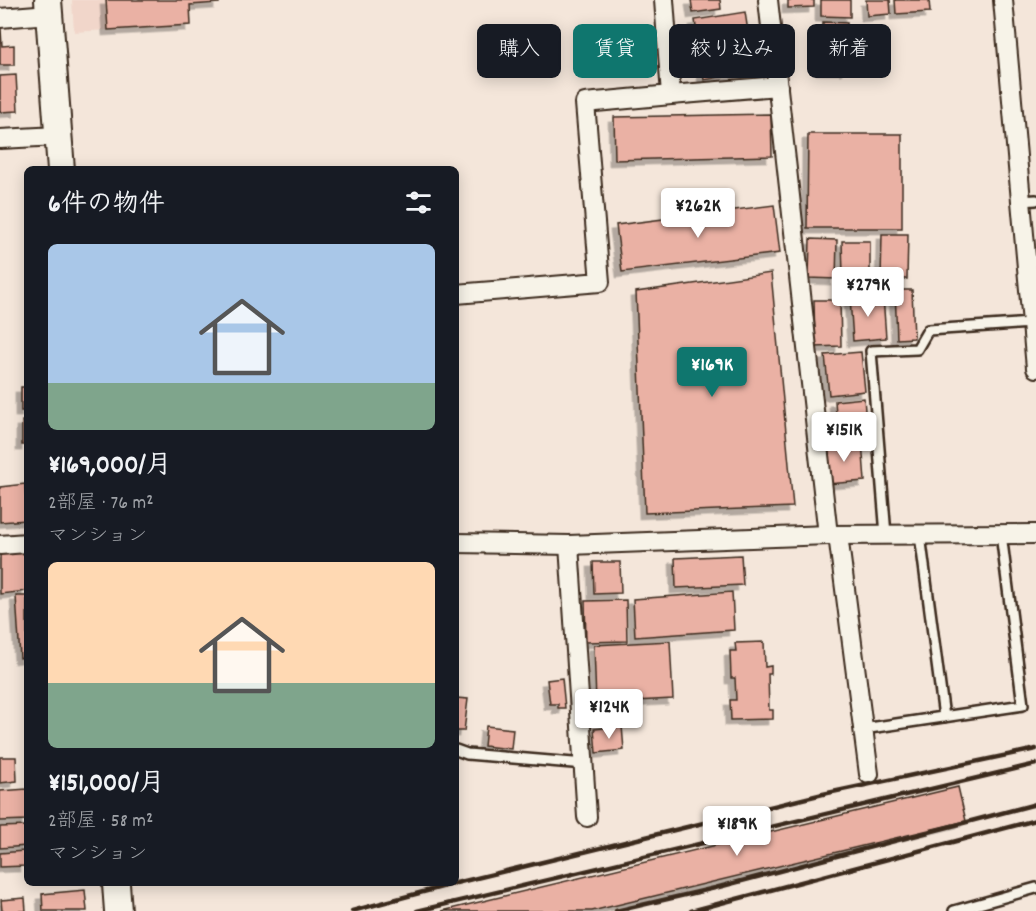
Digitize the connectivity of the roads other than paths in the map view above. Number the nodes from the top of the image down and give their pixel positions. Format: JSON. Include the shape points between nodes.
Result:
{"nodes":[{"id":1,"x":664,"y":0,"type":"edge"},
{"id":2,"x":768,"y":0,"type":"edge"},
{"id":3,"x":1003,"y":0,"type":"edge"},
{"id":4,"x":48,"y":7,"type":"edge"},
{"id":5,"x":0,"y":18,"type":"edge"},
{"id":6,"x":778,"y":86,"type":"junction"},
{"id":7,"x":672,"y":95,"type":"junction"},
{"id":8,"x":58,"y":136,"type":"junction"},
{"id":9,"x":0,"y":139,"type":"edge"},
{"id":10,"x":61,"y":166,"type":"edge"},
{"id":11,"x":1029,"y":200,"type":"edge"},
{"id":12,"x":459,"y":294,"type":"edge"},
{"id":13,"x":1033,"y":312,"type":"edge"},
{"id":14,"x":1036,"y":368,"type":"edge"},
{"id":15,"x":1001,"y":534,"type":"junction"},
{"id":16,"x":1036,"y":534,"type":"edge"},
{"id":17,"x":833,"y":535,"type":"junction"},
{"id":18,"x":886,"y":535,"type":"junction"},
{"id":19,"x":920,"y":535,"type":"junction"},
{"id":20,"x":24,"y":543,"type":"edge"},
{"id":21,"x":459,"y":543,"type":"edge"},
{"id":22,"x":0,"y":544,"type":"edge"},
{"id":23,"x":570,"y":545,"type":"junction"},
{"id":24,"x":944,"y":717,"type":"junction"},
{"id":25,"x":863,"y":729,"type":"junction"},
{"id":26,"x":459,"y":751,"type":"edge"},
{"id":27,"x":585,"y":764,"type":"junction"},
{"id":28,"x":869,"y":774,"type":"dead end"},
{"id":29,"x":587,"y":817,"type":"dead end"},
{"id":30,"x":117,"y":886,"type":"edge"},
{"id":31,"x":1036,"y":888,"type":"edge"},
{"id":32,"x":118,"y":911,"type":"edge"},
{"id":33,"x":954,"y":911,"type":"edge"}],
"edges":[{"from":1,"to":7,"type":"street"},
{"from":2,"to":6,"type":"street"},
{"from":3,"to":11,"type":"street"},
{"from":4,"to":5,"type":"street"},
{"from":4,"to":8,"type":"main road"},
{"from":6,"to":7,"type":"street"},
{"from":6,"to":17,"type":"street"},
{"from":7,"to":12,"type":"street","via":[[585,103],[600,282]]},
{"from":8,"to":9,"type":"street"},
{"from":8,"to":10,"type":"main road"},
{"from":11,"to":13,"type":"street"},
{"from":13,"to":14,"type":"street"},
{"from":13,"to":18,"type":"lane","via":[[928,330],[917,349],[871,351]]},
{"from":15,"to":16,"type":"street"},
{"from":15,"to":19,"type":"street"},
{"from":15,"to":24,"type":"lane","via":[[1023,705]]},
{"from":17,"to":18,"type":"street"},
{"from":17,"to":23,"type":"street"},
{"from":17,"to":25,"type":"street"},
{"from":18,"to":19,"type":"street"},
{"from":19,"to":24,"type":"lane"},
{"from":20,"to":22,"type":"street"},
{"from":21,"to":23,"type":"street"},
{"from":23,"to":27,"type":"street"},
{"from":24,"to":25,"type":"lane"},
{"from":25,"to":28,"type":"street"},
{"from":26,"to":27,"type":"lane"},
{"from":27,"to":29,"type":"street"},
{"from":30,"to":32,"type":"main road"},
{"from":31,"to":33,"type":"lane"}]}
